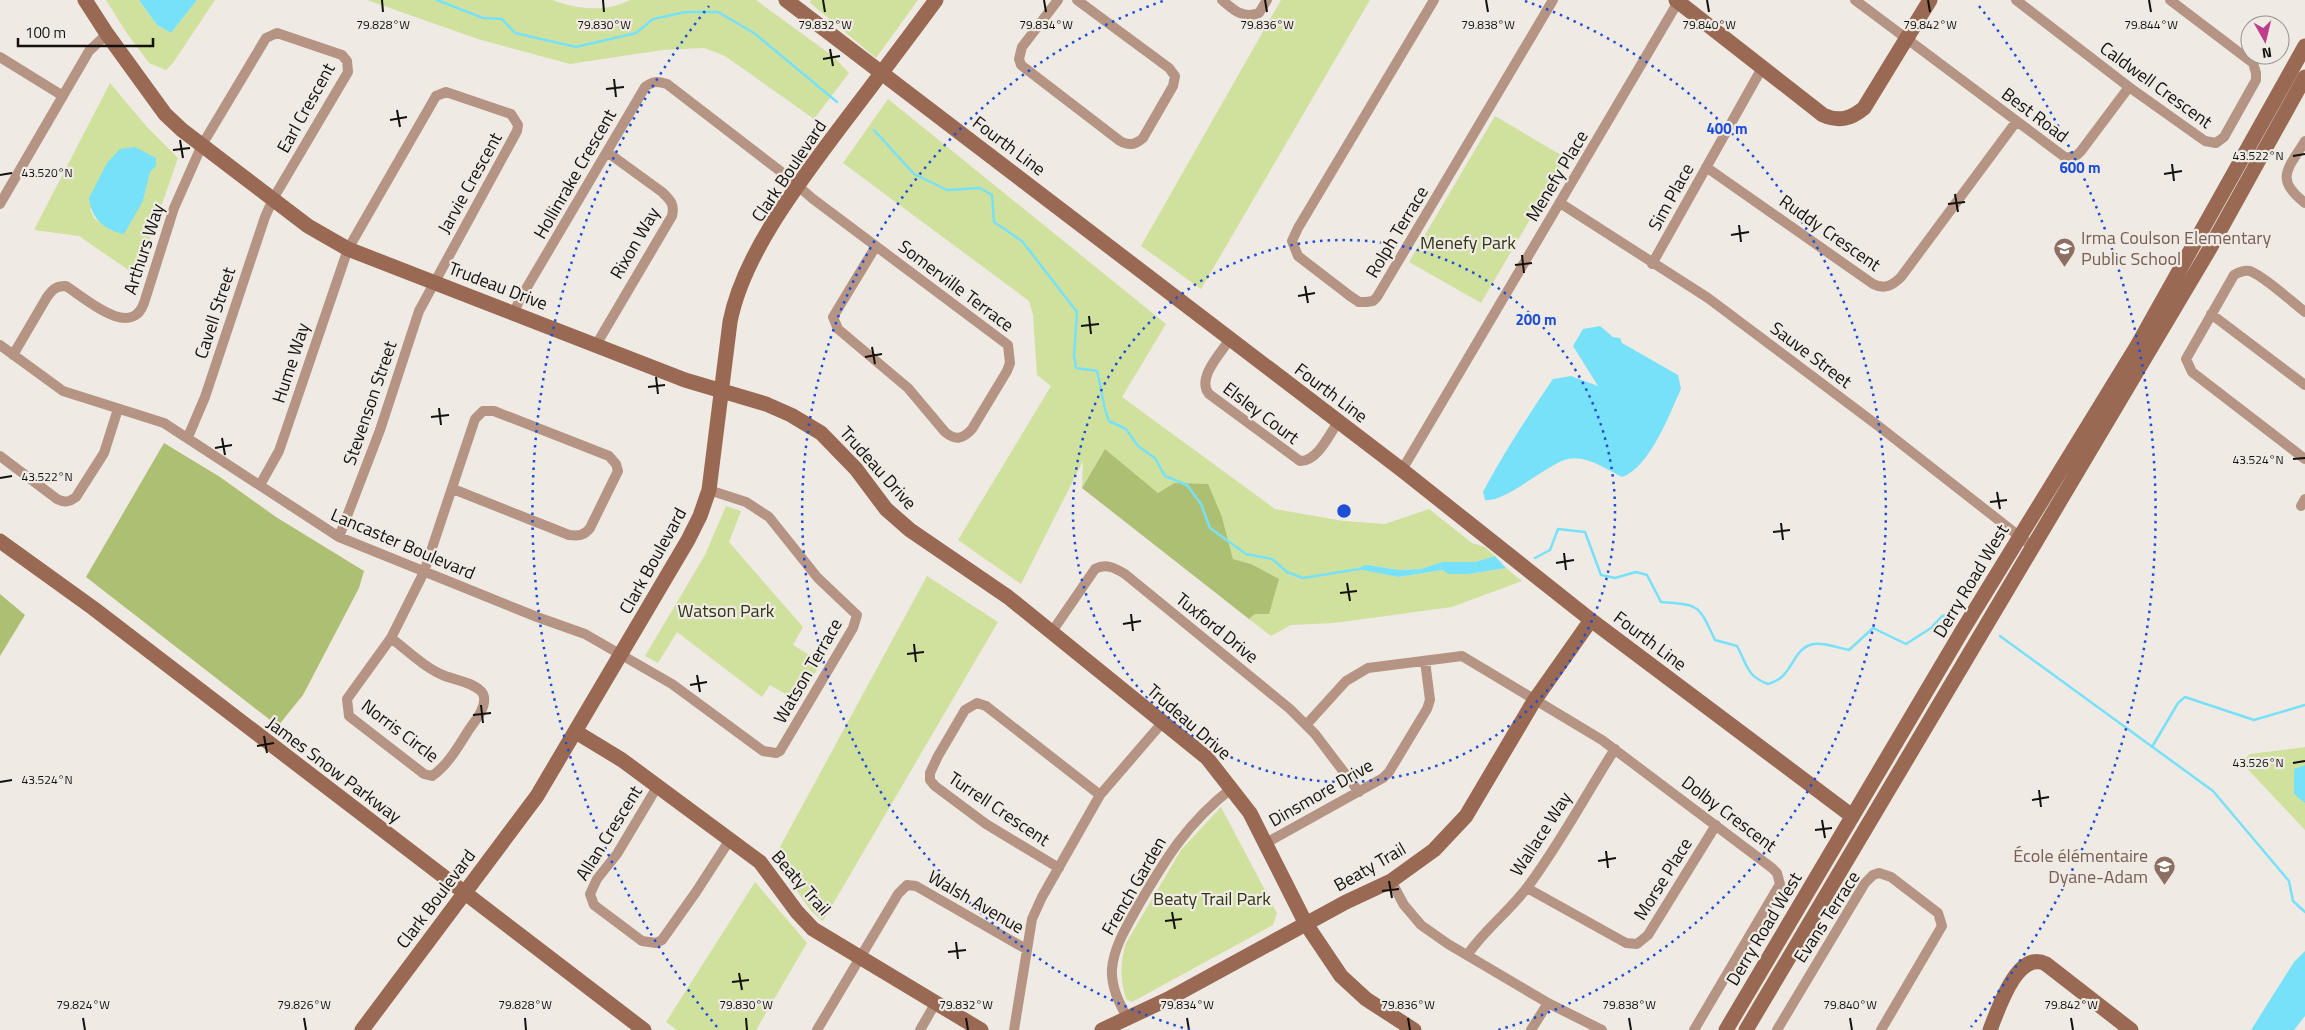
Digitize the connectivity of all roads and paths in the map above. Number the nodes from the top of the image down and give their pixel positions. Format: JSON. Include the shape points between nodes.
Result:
{"nodes":[{"id":1,"x":85,"y":0,"type":"edge"},
{"id":2,"x":786,"y":0,"type":"edge"},
{"id":3,"x":936,"y":0,"type":"edge"},
{"id":4,"x":1058,"y":0,"type":"edge"},
{"id":5,"x":1077,"y":0,"type":"edge"},
{"id":6,"x":1222,"y":0,"type":"edge"},
{"id":7,"x":1267,"y":0,"type":"edge"},
{"id":8,"x":1434,"y":0,"type":"edge"},
{"id":9,"x":1553,"y":0,"type":"edge"},
{"id":10,"x":1855,"y":0,"type":"edge"},
{"id":11,"x":1930,"y":0,"type":"edge"},
{"id":12,"x":2016,"y":0,"type":"edge"},
{"id":13,"x":2170,"y":0,"type":"edge"},
{"id":14,"x":1677,"y":1,"type":"edge"},
{"id":15,"x":107,"y":34,"type":"junction"},
{"id":16,"x":1907,"y":40,"type":"junction"},
{"id":17,"x":2305,"y":46,"type":"edge"},
{"id":18,"x":0,"y":58,"type":"edge"},
{"id":19,"x":1762,"y":68,"type":"junction"},
{"id":20,"x":882,"y":73,"type":"junction"},
{"id":21,"x":2305,"y":77,"type":"edge"},
{"id":22,"x":2129,"y":87,"type":"junction"},
{"id":23,"x":62,"y":96,"type":"junction"},
{"id":24,"x":2016,"y":122,"type":"junction"},
{"id":25,"x":2305,"y":141,"type":"edge"},
{"id":26,"x":202,"y":145,"type":"junction"},
{"id":27,"x":607,"y":152,"type":"junction"},
{"id":28,"x":1706,"y":168,"type":"junction"},
{"id":29,"x":797,"y":185,"type":"junction"},
{"id":30,"x":273,"y":199,"type":"junction"},
{"id":31,"x":1560,"y":203,"type":"junction"},
{"id":32,"x":2305,"y":203,"type":"edge"},
{"id":33,"x":0,"y":204,"type":"edge"},
{"id":34,"x":876,"y":246,"type":"junction"},
{"id":35,"x":348,"y":249,"type":"junction"},
{"id":36,"x":1652,"y":264,"type":"junction"},
{"id":37,"x":434,"y":281,"type":"junction"},
{"id":38,"x":514,"y":312,"type":"junction"},
{"id":39,"x":2305,"y":312,"type":"edge"},
{"id":40,"x":2211,"y":314,"type":"junction"},
{"id":41,"x":1230,"y":339,"type":"junction"},
{"id":42,"x":0,"y":345,"type":"edge"},
{"id":43,"x":596,"y":345,"type":"junction"},
{"id":44,"x":13,"y":355,"type":"junction"},
{"id":45,"x":2305,"y":385,"type":"edge"},
{"id":46,"x":720,"y":390,"type":"junction"},
{"id":47,"x":118,"y":410,"type":"junction"},
{"id":48,"x":1338,"y":422,"type":"junction"},
{"id":49,"x":188,"y":437,"type":"junction"},
{"id":50,"x":0,"y":456,"type":"edge"},
{"id":51,"x":2305,"y":458,"type":"edge"},
{"id":52,"x":1402,"y":470,"type":"junction"},
{"id":53,"x":260,"y":484,"type":"junction"},
{"id":54,"x":453,"y":489,"type":"junction"},
{"id":55,"x":709,"y":490,"type":"junction"},
{"id":56,"x":339,"y":537,"type":"junction"},
{"id":57,"x":2020,"y":537,"type":"junction"},
{"id":58,"x":0,"y":541,"type":"edge"},
{"id":59,"x":2033,"y":547,"type":"junction"},
{"id":60,"x":424,"y":572,"type":"junction"},
{"id":61,"x":1591,"y":620,"type":"junction"},
{"id":62,"x":1051,"y":633,"type":"junction"},
{"id":63,"x":391,"y":638,"type":"junction"},
{"id":64,"x":621,"y":654,"type":"junction"},
{"id":65,"x":1425,"y":660,"type":"junction"},
{"id":66,"x":1534,"y":701,"type":"junction"},
{"id":67,"x":1162,"y":723,"type":"junction"},
{"id":68,"x":1306,"y":725,"type":"junction"},
{"id":69,"x":576,"y":732,"type":"junction"},
{"id":70,"x":1615,"y":749,"type":"junction"},
{"id":71,"x":658,"y":787,"type":"junction"},
{"id":72,"x":1232,"y":788,"type":"junction"},
{"id":73,"x":1359,"y":792,"type":"junction"},
{"id":74,"x":1100,"y":795,"type":"junction"},
{"id":75,"x":1852,"y":816,"type":"junction"},
{"id":76,"x":1716,"y":824,"type":"junction"},
{"id":77,"x":729,"y":841,"type":"junction"},
{"id":78,"x":1266,"y":843,"type":"junction"},
{"id":79,"x":1059,"y":868,"type":"junction"},
{"id":80,"x":1391,"y":881,"type":"junction"},
{"id":81,"x":1527,"y":888,"type":"junction"},
{"id":82,"x":464,"y":893,"type":"junction"},
{"id":83,"x":1306,"y":924,"type":"junction"},
{"id":84,"x":1026,"y":949,"type":"junction"},
{"id":85,"x":1468,"y":954,"type":"junction"},
{"id":86,"x":860,"y":958,"type":"junction"},
{"id":87,"x":1548,"y":1003,"type":"junction"},
{"id":88,"x":935,"y":1004,"type":"junction"},
{"id":89,"x":1128,"y":1019,"type":"junction"},
{"id":90,"x":362,"y":1030,"type":"edge"},
{"id":91,"x":644,"y":1030,"type":"edge"},
{"id":92,"x":817,"y":1030,"type":"edge"},
{"id":93,"x":920,"y":1030,"type":"edge"},
{"id":94,"x":981,"y":1030,"type":"edge"},
{"id":95,"x":1014,"y":1030,"type":"edge"},
{"id":96,"x":1102,"y":1030,"type":"edge"},
{"id":97,"x":1414,"y":1030,"type":"edge"},
{"id":98,"x":1531,"y":1030,"type":"edge"},
{"id":99,"x":1602,"y":1030,"type":"edge"},
{"id":100,"x":1694,"y":1030,"type":"edge"},
{"id":101,"x":1726,"y":1030,"type":"edge"},
{"id":102,"x":1746,"y":1030,"type":"edge"},
{"id":103,"x":1777,"y":1030,"type":"edge"},
{"id":104,"x":1881,"y":1030,"type":"edge"},
{"id":105,"x":1990,"y":1030,"type":"edge"},
{"id":106,"x":2132,"y":1030,"type":"edge"}],
"edges":[{"from":1,"to":15,"type":"street","name":"Trudeau Drive"},
{"from":2,"to":20,"type":"street","name":"Fourth Line"},
{"from":3,"to":20,"type":"street","name":"Clark Boulevard"},
{"from":4,"to":5,"type":"street","via":[[1022,47],[1021,64],[1120,141],[1126,144],[1138,142],[1174,86],[1175,76],[1169,68]]},
{"from":6,"to":7,"type":"street","via":[[1240,15],[1251,16],[1258,13]]},
{"from":8,"to":9,"type":"street","name":"Rolph Terrace","via":[[1292,241],[1298,256],[1359,302],[1373,301],[1377,297]]},
{"from":10,"to":16,"type":"street","name":"Best Road"},
{"from":11,"to":16,"type":"street"},
{"from":12,"to":22,"type":"street","name":"Caldwell Crescent"},
{"from":13,"to":22,"type":"street","name":"Caldwell Crescent","via":[[2253,63],[2256,80],[2224,137],[2210,144]]},
{"from":14,"to":19,"type":"street"},
{"from":14,"to":31,"type":"street","name":"Menefy Place"},
{"from":15,"to":23,"type":"street","via":[[89,51]]},
{"from":15,"to":26,"type":"street","name":"Trudeau Drive","via":[[165,114]]},
{"from":16,"to":19,"type":"street","via":[[1864,108],[1842,120],[1824,115]]},
{"from":16,"to":24,"type":"street","name":"Best Road"},
{"from":17,"to":57,"type":"street","name":"Derry Road West","via":[[2136,346]]},
{"from":18,"to":23,"type":"street"},
{"from":19,"to":28,"type":"street","name":"Sim Place"},
{"from":20,"to":29,"type":"street","name":"Clark Boulevard"},
{"from":20,"to":41,"type":"street","name":"Fourth Line"},
{"from":21,"to":59,"type":"street","name":"Derry Road West","via":[[2209,250]]},
{"from":22,"to":24,"type":"street","name":"Best Road","via":[[2081,151],[2071,158],[2062,156]]},
{"from":23,"to":33,"type":"street"},
{"from":24,"to":28,"type":"street","name":"Ruddy Crescent","via":[[1902,277],[1888,286],[1873,284]]},
{"from":25,"to":32,"type":"street","via":[[2288,170],[2286,181],[2290,190]]},
{"from":26,"to":30,"type":"street","name":"Trudeau Drive"},
{"from":26,"to":30,"type":"street","name":"Earl Crescent","via":[[270,34],[288,36],[342,55],[347,61],[348,72]]},
{"from":26,"to":44,"type":"street","name":"Arthurs Way","via":[[174,208],[137,316],[129,319],[115,316],[66,286],[60,286],[48,296]]},
{"from":27,"to":29,"type":"street","name":"Hollinrake Crescent","via":[[645,87],[652,81],[658,81],[667,84]]},
{"from":27,"to":38,"type":"street","name":"Hollinrake Crescent"},
{"from":27,"to":43,"type":"street","name":"Rixon Way","via":[[662,192],[674,208]]},
{"from":28,"to":36,"type":"street","name":"Sim Place"},
{"from":29,"to":34,"type":"street","name":"Somerville Terrace"},
{"from":29,"to":46,"type":"street","name":"Clark Boulevard","via":[[738,290]]},
{"from":30,"to":35,"type":"street","name":"Trudeau Drive","via":[[308,226]]},
{"from":30,"to":49,"type":"street","name":"Cavell Street","via":[[259,231],[205,397]]},
{"from":31,"to":36,"type":"street","name":"Sauve Street"},
{"from":31,"to":52,"type":"street","name":"Menefy Place"},
{"from":34,"to":34,"type":"street","name":"Somerville Terrace","via":[[837,309],[834,317],[838,329],[908,388],[951,437],[966,435],[1007,371],[1011,356],[1008,345]]},
{"from":35,"to":37,"type":"street","name":"Trudeau Drive"},
{"from":35,"to":37,"type":"street","name":"Jarvie Crescent","via":[[436,96],[446,92],[511,114],[518,125],[517,130]]},
{"from":35,"to":53,"type":"street","name":"Hume Way","via":[[278,451]]},
{"from":36,"to":57,"type":"street","name":"Sauve Street","via":[[1708,298]]},
{"from":37,"to":38,"type":"street","name":"Trudeau Drive"},
{"from":37,"to":56,"type":"street","name":"Stevenson Street","via":[[419,311],[380,430]]},
{"from":38,"to":43,"type":"street","name":"Trudeau Drive"},
{"from":39,"to":40,"type":"street","via":[[2248,271],[2234,275]]},
{"from":40,"to":45,"type":"street"},
{"from":40,"to":51,"type":"street","via":[[2188,353],[2187,364],[2192,372]]},
{"from":41,"to":48,"type":"street","name":"Fourth Line"},
{"from":41,"to":48,"type":"street","name":"Elsley Court","via":[[1205,379],[1205,388],[1210,395],[1300,461],[1314,456]]},
{"from":42,"to":44,"type":"street","name":"Lancaster Boulevard"},
{"from":43,"to":46,"type":"street","name":"Trudeau Drive","via":[[685,380]]},
{"from":44,"to":47,"type":"street","name":"Lancaster Boulevard","via":[[63,391]]},
{"from":46,"to":55,"type":"street","name":"Clark Boulevard"},
{"from":46,"to":62,"type":"street","name":"Trudeau Drive","via":[[791,415],[821,433],[856,469],[886,509],[910,530],[1008,597]]},
{"from":47,"to":49,"type":"street","name":"Lancaster Boulevard","via":[[164,423]]},
{"from":47,"to":50,"type":"street","via":[[104,453],[76,497],[70,501],[57,499]]},
{"from":48,"to":52,"type":"street","name":"Fourth Line"},
{"from":49,"to":53,"type":"street","name":"Lancaster Boulevard"},
{"from":52,"to":61,"type":"street","name":"Fourth Line"},
{"from":53,"to":56,"type":"street","name":"Lancaster Boulevard"},
{"from":54,"to":54,"type":"street","name":"Norris Circle","via":[[578,536],[586,534],[590,528],[618,471],[616,464],[605,454],[488,410],[475,419]]},
{"from":54,"to":60,"type":"street","name":"Norris Circle"},
{"from":55,"to":64,"type":"street","name":"Clark Boulevard","via":[[688,540]]},
{"from":55,"to":64,"type":"street","name":"Watson Terrace","via":[[746,502],[769,517],[818,577],[857,615],[853,628],[776,754],[763,751],[672,684]]},
{"from":56,"to":60,"type":"street","name":"Lancaster Boulevard"},
{"from":57,"to":59,"type":"street","name":"Sauve Street"},
{"from":57,"to":75,"type":"street","name":"Derry Road West"},
{"from":58,"to":82,"type":"street","name":"James Snow Parkway"},
{"from":59,"to":102,"type":"street","name":"Derry Road West"},
{"from":60,"to":63,"type":"street","name":"Norris Circle"},
{"from":60,"to":64,"type":"street","name":"Lancaster Boulevard","via":[[585,634]]},
{"from":61,"to":66,"type":"street","name":"Beaty Trail"},
{"from":61,"to":75,"type":"street","name":"Fourth Line"},
{"from":62,"to":67,"type":"street","name":"Trudeau Drive"},
{"from":62,"to":68,"type":"street","name":"Tuxford Drive","via":[[1095,569],[1116,568],[1279,699]]},
{"from":63,"to":63,"type":"street","name":"Norris Circle","via":[[347,699],[347,711],[365,730],[424,774],[432,776],[461,743],[482,710],[485,699],[482,692],[430,668]]},
{"from":64,"to":69,"type":"street","name":"Clark Boulevard"},
{"from":65,"to":66,"type":"street","name":"Dolby Crescent","via":[[1462,656]]},
{"from":65,"to":68,"type":"street","name":"Dolby Crescent","via":[[1368,668],[1357,673]]},
{"from":65,"to":73,"type":"street","name":"Dinsmore Drive","via":[[1430,700],[1427,709],[1389,772]]},
{"from":66,"to":70,"type":"street","name":"Dolby Crescent"},
{"from":66,"to":80,"type":"street","name":"Beaty Trail","via":[[1466,816],[1434,850]]},
{"from":67,"to":72,"type":"street","name":"Trudeau Drive","via":[[1206,758]]},
{"from":67,"to":74,"type":"street"},
{"from":68,"to":73,"type":"street","name":"Tuxford Drive"},
{"from":69,"to":71,"type":"street","name":"Beaty Trail"},
{"from":69,"to":82,"type":"street","name":"Clark Boulevard","via":[[537,796]]},
{"from":70,"to":76,"type":"street","name":"Dolby Crescent"},
{"from":70,"to":81,"type":"street","name":"Wallace Way"},
{"from":71,"to":77,"type":"street","name":"Beaty Trail"},
{"from":71,"to":77,"type":"street","name":"Allan Crescent","via":[[617,854],[597,879],[590,894],[594,905],[642,941],[656,943],[662,940]]},
{"from":72,"to":78,"type":"street","name":"Trudeau Drive"},
{"from":72,"to":89,"type":"street","name":"French Garden","via":[[1201,815],[1171,850],[1122,936],[1113,959],[1112,978],[1119,1003]]},
{"from":73,"to":78,"type":"street","name":"Dinsmore Drive"},
{"from":74,"to":79,"type":"street"},
{"from":74,"to":79,"type":"street","name":"Turrell Crescent","via":[[986,706],[977,703],[965,710],[943,748],[930,773],[934,786],[986,824]]},
{"from":75,"to":101,"type":"street","name":"Derry Road West"},
{"from":76,"to":81,"type":"street","name":"Morse Place","via":[[1648,935],[1637,944],[1626,943]]},
{"from":76,"to":100,"type":"street","name":"Dolby Crescent","via":[[1772,868],[1780,884]]},
{"from":77,"to":86,"type":"street","name":"Beaty Trail","via":[[760,862],[813,929]]},
{"from":78,"to":83,"type":"street","name":"Trudeau Drive"},
{"from":79,"to":84,"type":"street","via":[[1032,919]]},
{"from":80,"to":83,"type":"street","name":"Beaty Trail"},
{"from":80,"to":85,"type":"street","via":[[1404,905],[1421,925]]},
{"from":81,"to":85,"type":"street","name":"Wallace Way"},
{"from":82,"to":90,"type":"street","name":"Clark Boulevard"},
{"from":82,"to":91,"type":"street","name":"James Snow Parkway"},
{"from":83,"to":89,"type":"street","name":"Beaty Trail"},
{"from":83,"to":97,"type":"street","name":"Trudeau Drive","via":[[1353,988],[1366,1000]]},
{"from":84,"to":86,"type":"street","name":"Walsh Avenue","via":[[912,885],[902,888]]},
{"from":84,"to":95,"type":"street"},
{"from":85,"to":87,"type":"street"},
{"from":86,"to":88,"type":"street","name":"Beaty Trail"},
{"from":86,"to":92,"type":"street","name":"Walsh Avenue"},
{"from":87,"to":98,"type":"street"},
{"from":87,"to":99,"type":"street"},
{"from":88,"to":93,"type":"street"},
{"from":88,"to":94,"type":"street","name":"Beaty Trail"},
{"from":89,"to":96,"type":"street","name":"Beaty Trail"},
{"from":103,"to":104,"type":"street","name":"Evans Terrace","via":[[1865,883],[1879,873],[1891,876],[1938,913],[1942,926]]},
{"from":105,"to":106,"type":"street","via":[[2008,988],[2024,966],[2033,961],[2046,964]]}]}
